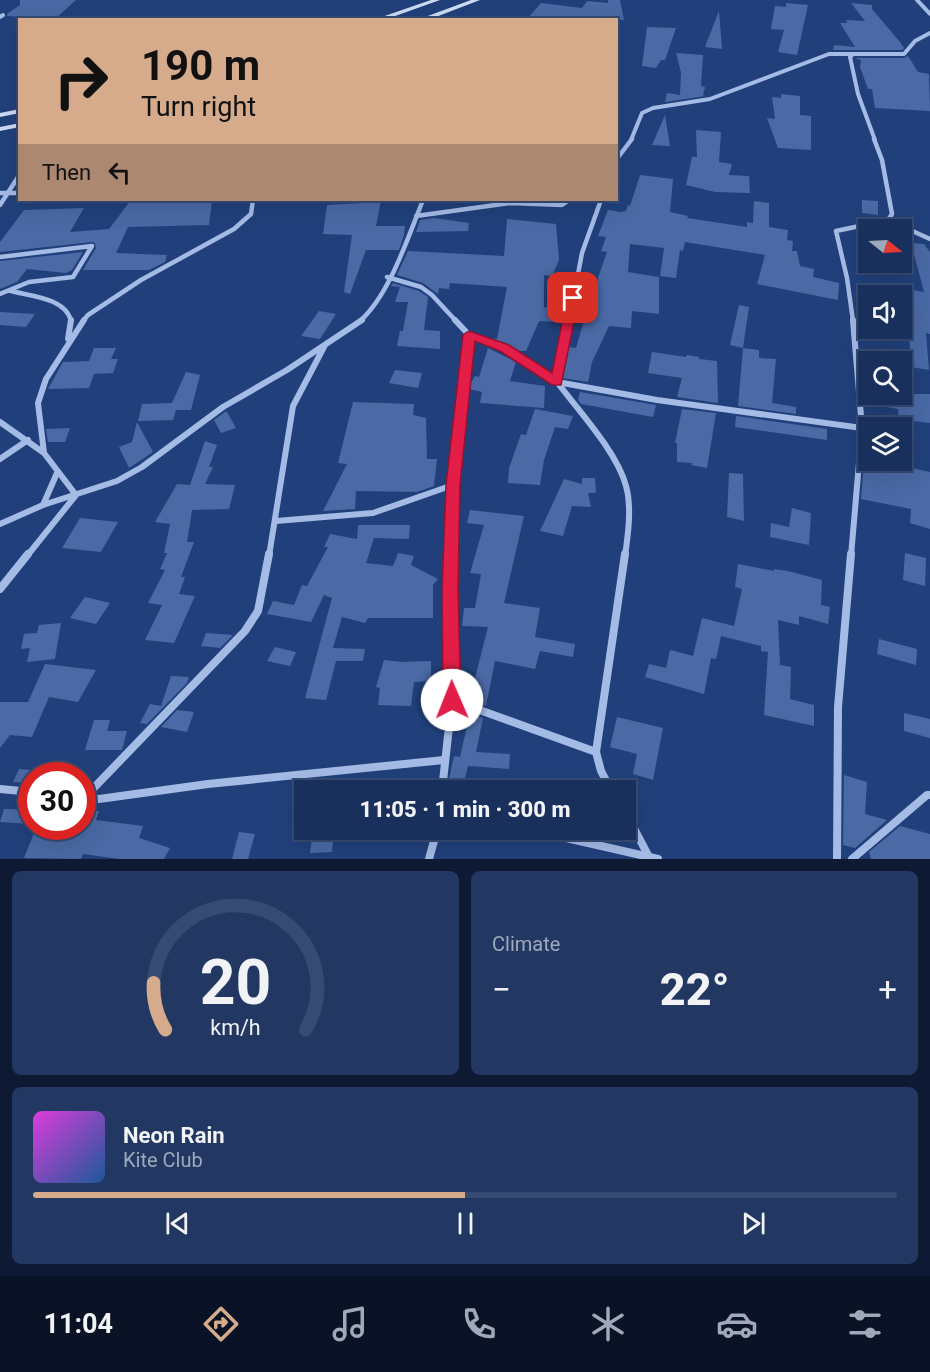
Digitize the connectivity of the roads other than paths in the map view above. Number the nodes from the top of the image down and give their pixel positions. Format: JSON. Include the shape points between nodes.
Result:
{"nodes":[{"id":1,"x":437,"y":0,"type":"edge"},
{"id":2,"x":477,"y":0,"type":"edge"},
{"id":3,"x":917,"y":0,"type":"edge"},
{"id":4,"x":930,"y":14,"type":"edge"},
{"id":5,"x":382,"y":18,"type":"edge"},
{"id":6,"x":426,"y":18,"type":"edge"},
{"id":7,"x":930,"y":33,"type":"edge"},
{"id":8,"x":852,"y":55,"type":"junction"},
{"id":9,"x":18,"y":111,"type":"edge"},
{"id":10,"x":0,"y":115,"type":"edge"},
{"id":11,"x":18,"y":124,"type":"edge"},
{"id":12,"x":0,"y":129,"type":"edge"},
{"id":13,"x":618,"y":158,"type":"edge"},
{"id":14,"x":18,"y":177,"type":"edge"},
{"id":15,"x":0,"y":193,"type":"edge"},
{"id":16,"x":7,"y":193,"type":"junction"},
{"id":17,"x":18,"y":193,"type":"edge"},
{"id":18,"x":253,"y":201,"type":"edge"},
{"id":19,"x":423,"y":201,"type":"edge"},
{"id":20,"x":568,"y":201,"type":"edge"},
{"id":21,"x":601,"y":201,"type":"edge"},
{"id":22,"x":0,"y":205,"type":"edge"},
{"id":23,"x":416,"y":216,"type":"junction"},
{"id":24,"x":889,"y":219,"type":"edge"},
{"id":25,"x":858,"y":226,"type":"edge"},
{"id":26,"x":912,"y":231,"type":"edge"},
{"id":27,"x":930,"y":239,"type":"edge"},
{"id":28,"x":0,"y":257,"type":"edge"},
{"id":29,"x":387,"y":277,"type":"junction"},
{"id":30,"x":11,"y":291,"type":"junction"},
{"id":31,"x":0,"y":294,"type":"edge"},
{"id":32,"x":469,"y":335,"type":"junction"},
{"id":33,"x":68,"y":342,"type":"junction"},
{"id":34,"x":326,"y":345,"type":"junction"},
{"id":35,"x":557,"y":382,"type":"junction"},
{"id":36,"x":861,"y":417,"type":"edge"},
{"id":37,"x":0,"y":422,"type":"edge"},
{"id":38,"x":858,"y":427,"type":"edge"},
{"id":39,"x":28,"y":440,"type":"junction"},
{"id":40,"x":44,"y":453,"type":"junction"},
{"id":41,"x":0,"y":459,"type":"edge"},
{"id":42,"x":858,"y":471,"type":"edge"},
{"id":43,"x":57,"y":473,"type":"junction"},
{"id":44,"x":453,"y":485,"type":"junction"},
{"id":45,"x":76,"y":495,"type":"junction"},
{"id":46,"x":43,"y":505,"type":"junction"},
{"id":47,"x":276,"y":521,"type":"junction"},
{"id":48,"x":0,"y":524,"type":"edge"},
{"id":49,"x":0,"y":589,"type":"edge"},
{"id":50,"x":452,"y":700,"type":"junction"},
{"id":51,"x":596,"y":752,"type":"junction"},
{"id":52,"x":444,"y":760,"type":"junction"},
{"id":53,"x":443,"y":780,"type":"edge"},
{"id":54,"x":606,"y":780,"type":"edge"},
{"id":55,"x":96,"y":785,"type":"edge"},
{"id":56,"x":0,"y":789,"type":"edge"},
{"id":57,"x":18,"y":791,"type":"edge"},
{"id":58,"x":930,"y":795,"type":"edge"},
{"id":59,"x":96,"y":799,"type":"edge"},
{"id":60,"x":636,"y":830,"type":"edge"},
{"id":61,"x":434,"y":840,"type":"edge"},
{"id":62,"x":574,"y":840,"type":"edge"},
{"id":63,"x":652,"y":858,"type":"edge"},
{"id":64,"x":429,"y":859,"type":"edge"},
{"id":65,"x":837,"y":859,"type":"edge"},
{"id":66,"x":852,"y":859,"type":"edge"}],
"edges":[{"from":1,"to":5,"type":"street"},
{"from":2,"to":6,"type":"street"},
{"from":3,"to":4,"type":"street"},
{"from":7,"to":8,"type":"street","via":[[915,41],[904,54]]},
{"from":8,"to":13,"type":"street","via":[[817,57],[710,99],[653,108],[642,113],[630,143]]},
{"from":8,"to":24,"type":"street","via":[[858,94],[882,160],[892,214]]},
{"from":9,"to":10,"type":"street"},
{"from":11,"to":12,"type":"street"},
{"from":14,"to":16,"type":"street"},
{"from":15,"to":16,"type":"street"},
{"from":16,"to":17,"type":"street"},
{"from":16,"to":22,"type":"street"},
{"from":18,"to":33,"type":"street","via":[[251,214],[234,229],[96,308]]},
{"from":19,"to":23,"type":"street"},
{"from":20,"to":23,"type":"street","via":[[562,205],[510,203]]},
{"from":21,"to":35,"type":"street","via":[[582,253]]},
{"from":23,"to":29,"type":"street"},
{"from":25,"to":36,"type":"street","via":[[836,231],[857,349]]},
{"from":26,"to":27,"type":"street"},
{"from":28,"to":30,"type":"street","via":[[92,246],[73,277],[36,280]]},
{"from":29,"to":32,"type":"street","via":[[421,287]]},
{"from":29,"to":34,"type":"street","via":[[368,313]]},
{"from":30,"to":31,"type":"street"},
{"from":30,"to":33,"type":"street","via":[[57,303],[69,312]]},
{"from":32,"to":35,"type":"street","via":[[504,348]]},
{"from":32,"to":44,"type":"street"},
{"from":33,"to":40,"type":"street","via":[[46,379],[38,403]]},
{"from":34,"to":45,"type":"street","via":[[223,407],[117,482]]},
{"from":34,"to":47,"type":"street","via":[[293,406]]},
{"from":35,"to":38,"type":"street"},
{"from":35,"to":51,"type":"street","via":[[617,463],[627,488],[628,532]]},
{"from":37,"to":39,"type":"street"},
{"from":39,"to":40,"type":"street"},
{"from":39,"to":41,"type":"street"},
{"from":40,"to":43,"type":"street"},
{"from":42,"to":65,"type":"street","via":[[838,707]]},
{"from":43,"to":45,"type":"street"},
{"from":43,"to":46,"type":"street"},
{"from":44,"to":47,"type":"street","via":[[373,513]]},
{"from":44,"to":50,"type":"street"},
{"from":45,"to":46,"type":"street"},
{"from":45,"to":49,"type":"street"},
{"from":46,"to":48,"type":"street"},
{"from":47,"to":55,"type":"street","via":[[263,595],[245,631]]},
{"from":50,"to":51,"type":"street"},
{"from":50,"to":52,"type":"street"},
{"from":51,"to":54,"type":"street"},
{"from":52,"to":53,"type":"street"},
{"from":52,"to":59,"type":"street"},
{"from":56,"to":57,"type":"street"},
{"from":58,"to":66,"type":"street"},
{"from":60,"to":63,"type":"street"},
{"from":61,"to":64,"type":"street"},
{"from":62,"to":63,"type":"street"}]}
